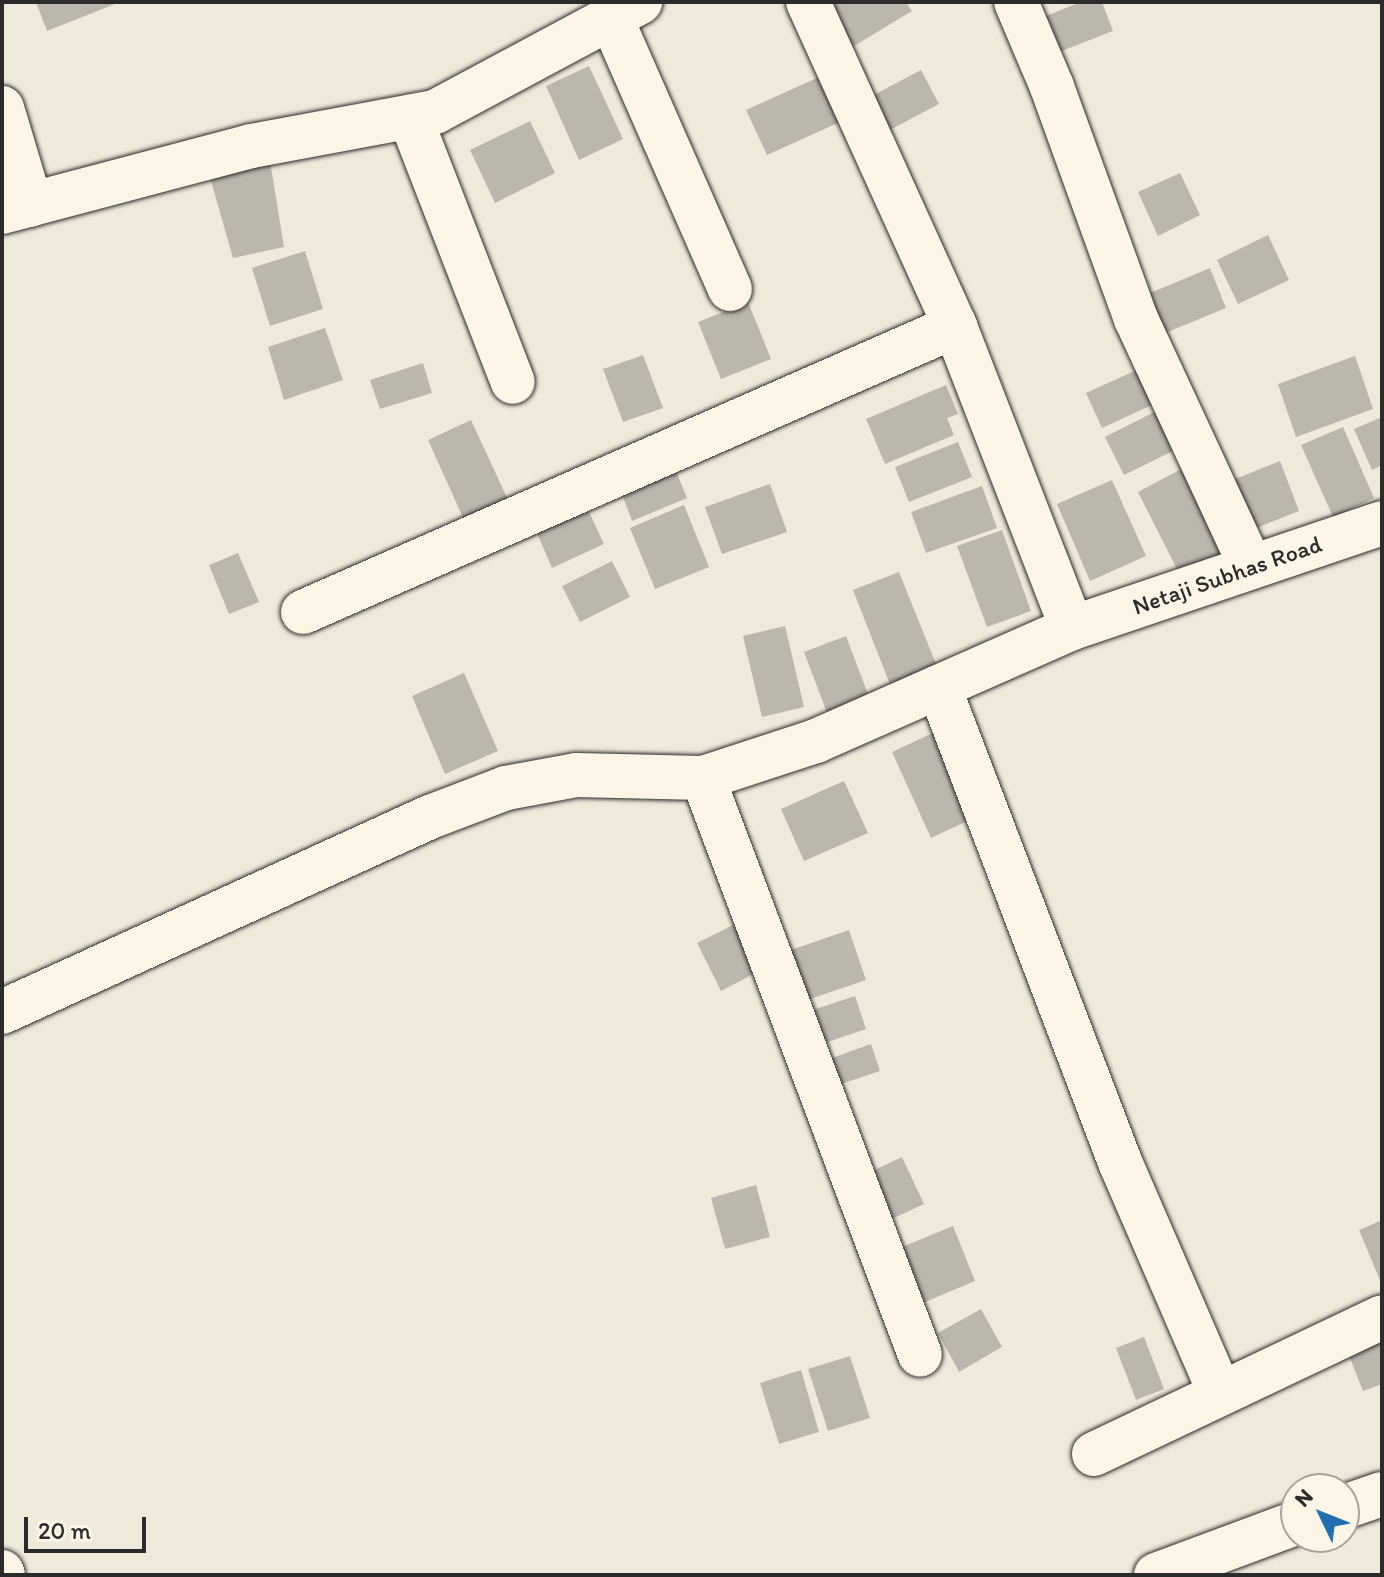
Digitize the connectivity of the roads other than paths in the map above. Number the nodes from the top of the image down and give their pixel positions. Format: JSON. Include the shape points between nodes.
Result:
{"nodes":[{"id":1,"x":808,"y":2,"type":"edge"},
{"id":2,"x":1016,"y":2,"type":"edge"},
{"id":3,"x":626,"y":10,"type":"edge"},
{"id":4,"x":2,"y":108,"type":"edge"},
{"id":5,"x":410,"y":117,"type":"junction"},
{"id":6,"x":16,"y":209,"type":"edge"},
{"id":7,"x":730,"y":289,"type":"dead end"},
{"id":8,"x":955,"y":326,"type":"junction"},
{"id":9,"x":513,"y":382,"type":"dead end"},
{"id":10,"x":1382,"y":523,"type":"edge"},
{"id":11,"x":1250,"y":565,"type":"junction"},
{"id":12,"x":303,"y":612,"type":"dead end"},
{"id":13,"x":1072,"y":628,"type":"junction"},
{"id":14,"x":939,"y":687,"type":"junction"},
{"id":15,"x":703,"y":778,"type":"junction"},
{"id":16,"x":2,"y":1012,"type":"edge"},
{"id":17,"x":1382,"y":1317,"type":"edge"},
{"id":18,"x":920,"y":1355,"type":"dead end"},
{"id":19,"x":1220,"y":1393,"type":"junction"},
{"id":20,"x":1094,"y":1454,"type":"dead end"},
{"id":21,"x":1382,"y":1494,"type":"edge"},
{"id":22,"x":1360,"y":1502,"type":"edge"},
{"id":23,"x":1280,"y":1529,"type":"edge"},
{"id":24,"x":1156,"y":1575,"type":"edge"}],
"edges":[{"from":1,"to":8,"type":"street"},
{"from":2,"to":11,"type":"street","via":[[1136,319]]},
{"from":3,"to":5,"type":"street","via":[[472,97]]},
{"from":3,"to":7,"type":"street"},
{"from":4,"to":6,"type":"street"},
{"from":5,"to":6,"type":"street","via":[[251,146]]},
{"from":5,"to":9,"type":"street"},
{"from":8,"to":12,"type":"street"},
{"from":8,"to":13,"type":"street"},
{"from":10,"to":11,"type":"street","name":"Netaji Subhas Road"},
{"from":11,"to":13,"type":"street","name":"Netaji Subhas Road"},
{"from":13,"to":14,"type":"street","name":"Netaji Subhas Road"},
{"from":14,"to":15,"type":"street","name":"Netaji Subhas Road","via":[[816,741]]},
{"from":14,"to":19,"type":"street","via":[[1120,1162]]},
{"from":15,"to":16,"type":"street","name":"Netaji Subhas Road","via":[[576,775],[506,788],[430,817]]},
{"from":15,"to":18,"type":"street"},
{"from":17,"to":19,"type":"street"},
{"from":19,"to":20,"type":"street"},
{"from":21,"to":22,"type":"street"},
{"from":23,"to":24,"type":"street"}]}
